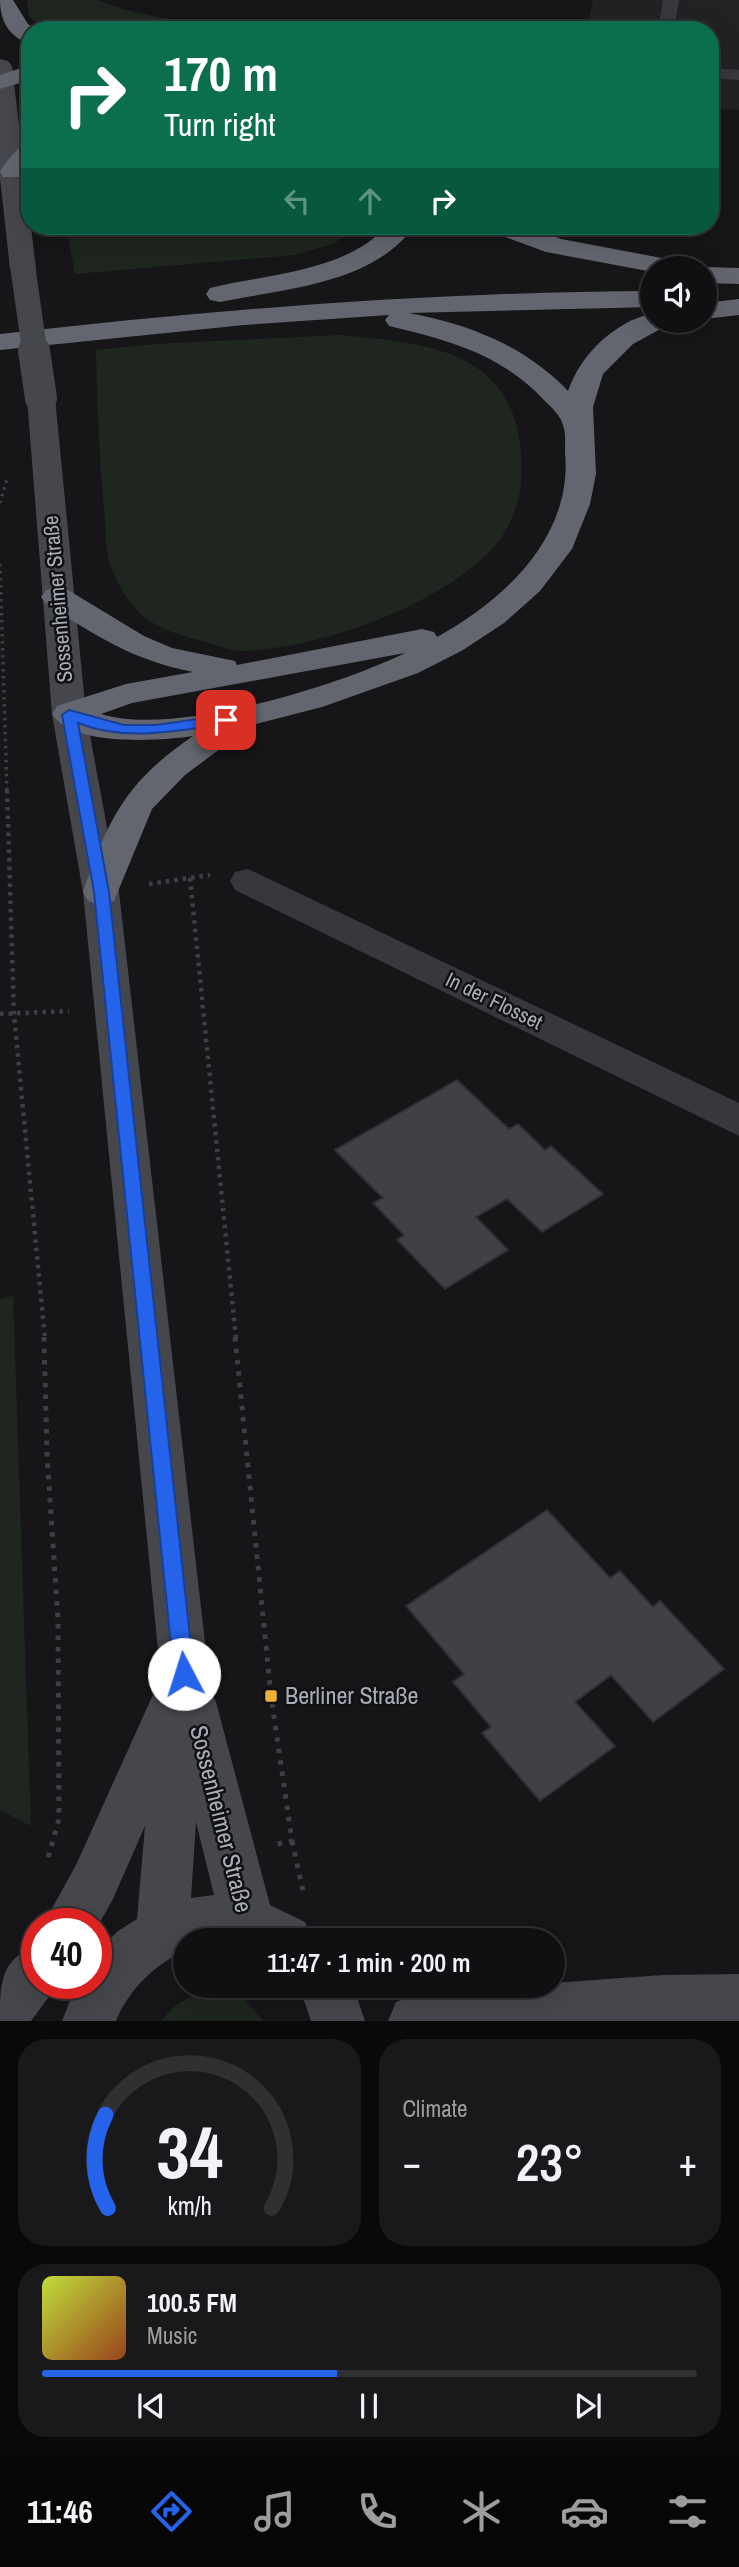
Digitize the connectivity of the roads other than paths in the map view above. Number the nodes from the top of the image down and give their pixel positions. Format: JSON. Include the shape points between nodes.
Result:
{"nodes":[{"id":1,"x":2,"y":0,"type":"edge"},
{"id":2,"x":671,"y":0,"type":"edge"},
{"id":3,"x":668,"y":21,"type":"edge"},
{"id":4,"x":21,"y":29,"type":"edge"},
{"id":5,"x":21,"y":73,"type":"edge"},
{"id":6,"x":1,"y":74,"type":"edge"},
{"id":7,"x":719,"y":74,"type":"edge"},
{"id":8,"x":739,"y":75,"type":"edge"},
{"id":9,"x":21,"y":161,"type":"edge"},
{"id":10,"x":12,"y":172,"type":"junction"},
{"id":11,"x":393,"y":235,"type":"edge"},
{"id":12,"x":525,"y":235,"type":"edge"},
{"id":13,"x":640,"y":262,"type":"edge"},
{"id":14,"x":640,"y":275,"type":"edge"},
{"id":15,"x":219,"y":294,"type":"junction"},
{"id":16,"x":640,"y":299,"type":"edge"},
{"id":17,"x":717,"y":299,"type":"edge"},
{"id":18,"x":739,"y":300,"type":"edge"},
{"id":19,"x":739,"y":307,"type":"edge"},
{"id":20,"x":717,"y":310,"type":"edge"},
{"id":21,"x":299,"y":311,"type":"junction"},
{"id":22,"x":0,"y":318,"type":"edge"},
{"id":23,"x":640,"y":327,"type":"edge"},
{"id":24,"x":0,"y":342,"type":"edge"},
{"id":25,"x":578,"y":425,"type":"junction"},
{"id":26,"x":57,"y":597,"type":"junction"},
{"id":27,"x":484,"y":620,"type":"junction"},
{"id":28,"x":242,"y":673,"type":"junction"},
{"id":29,"x":69,"y":715,"type":"junction"},
{"id":30,"x":245,"y":716,"type":"junction"},
{"id":31,"x":248,"y":881,"type":"road end"},
{"id":32,"x":101,"y":892,"type":"junction"},
{"id":33,"x":739,"y":1121,"type":"edge"},
{"id":34,"x":184,"y":1674,"type":"junction"},
{"id":35,"x":79,"y":1908,"type":"edge"},
{"id":36,"x":173,"y":1928,"type":"edge"},
{"id":37,"x":173,"y":1928,"type":"edge"},
{"id":38,"x":252,"y":1928,"type":"edge"},
{"id":39,"x":266,"y":1928,"type":"edge"},
{"id":40,"x":162,"y":1932,"type":"junction"},
{"id":41,"x":21,"y":1992,"type":"edge"},
{"id":42,"x":330,"y":1998,"type":"edge"},
{"id":43,"x":739,"y":2001,"type":"edge"},
{"id":44,"x":0,"y":2013,"type":"edge"},
{"id":45,"x":89,"y":2021,"type":"edge"},
{"id":46,"x":338,"y":2021,"type":"edge"},
{"id":47,"x":415,"y":2021,"type":"edge"}],
"edges":[{"from":1,"to":4,"type":"highway"},
{"from":2,"to":3,"type":"lane"},
{"from":5,"to":6,"type":"highway"},
{"from":6,"to":10,"type":"street","name":"Sossenheimer Straße"},
{"from":7,"to":8,"type":"lane"},
{"from":9,"to":10,"type":"highway"},
{"from":10,"to":26,"type":"street","name":"Sossenheimer Straße","bridge":true,"via":[[41,398]]},
{"from":11,"to":15,"type":"highway","via":[[338,265]]},
{"from":12,"to":13,"type":"highway","via":[[555,246]]},
{"from":14,"to":15,"type":"highway","via":[[433,281]]},
{"from":15,"to":22,"type":"highway"},
{"from":16,"to":21,"type":"highway"},
{"from":17,"to":18,"type":"highway"},
{"from":19,"to":20,"type":"highway"},
{"from":21,"to":24,"type":"highway"},
{"from":21,"to":25,"type":"highway","via":[[409,321],[474,338],[513,359],[558,393]]},
{"from":23,"to":25,"type":"highway","via":[[602,356],[583,385]]},
{"from":25,"to":27,"type":"highway","via":[[581,472],[570,522],[541,570]]},
{"from":26,"to":28,"type":"highway","via":[[132,643],[163,656]]},
{"from":26,"to":29,"type":"street","name":"Sossenheimer Straße"},
{"from":27,"to":28,"type":"highway","via":[[387,648]]},
{"from":27,"to":30,"type":"highway","via":[[397,670],[337,692]]},
{"from":28,"to":29,"type":"highway","via":[[126,694]]},
{"from":29,"to":30,"type":"highway","via":[[124,730]]},
{"from":29,"to":32,"type":"street","name":"Sossenheimer Straße"},
{"from":30,"to":32,"type":"highway","via":[[166,775],[141,800],[122,833]]},
{"from":31,"to":33,"type":"street","name":"In der Flosset"},
{"from":32,"to":34,"type":"street","name":"Sossenheimer Straße"},
{"from":34,"to":35,"type":"street"},
{"from":34,"to":39,"type":"street","name":"Sossenheimer Straße"},
{"from":34,"to":40,"type":"street","name":"Sossenheimer Straße"},
{"from":36,"to":38,"type":"street","name":"Sossenheimer Straße","via":[[219,1919]]},
{"from":37,"to":40,"type":"street","name":"Sossenheimer Straße"},
{"from":40,"to":45,"type":"street","name":"Sossenheimer Straße","via":[[127,1957],[100,1992]]},
{"from":41,"to":44,"type":"street"},
{"from":42,"to":46,"type":"street"},
{"from":43,"to":47,"type":"street","via":[[663,2002]]}]}
